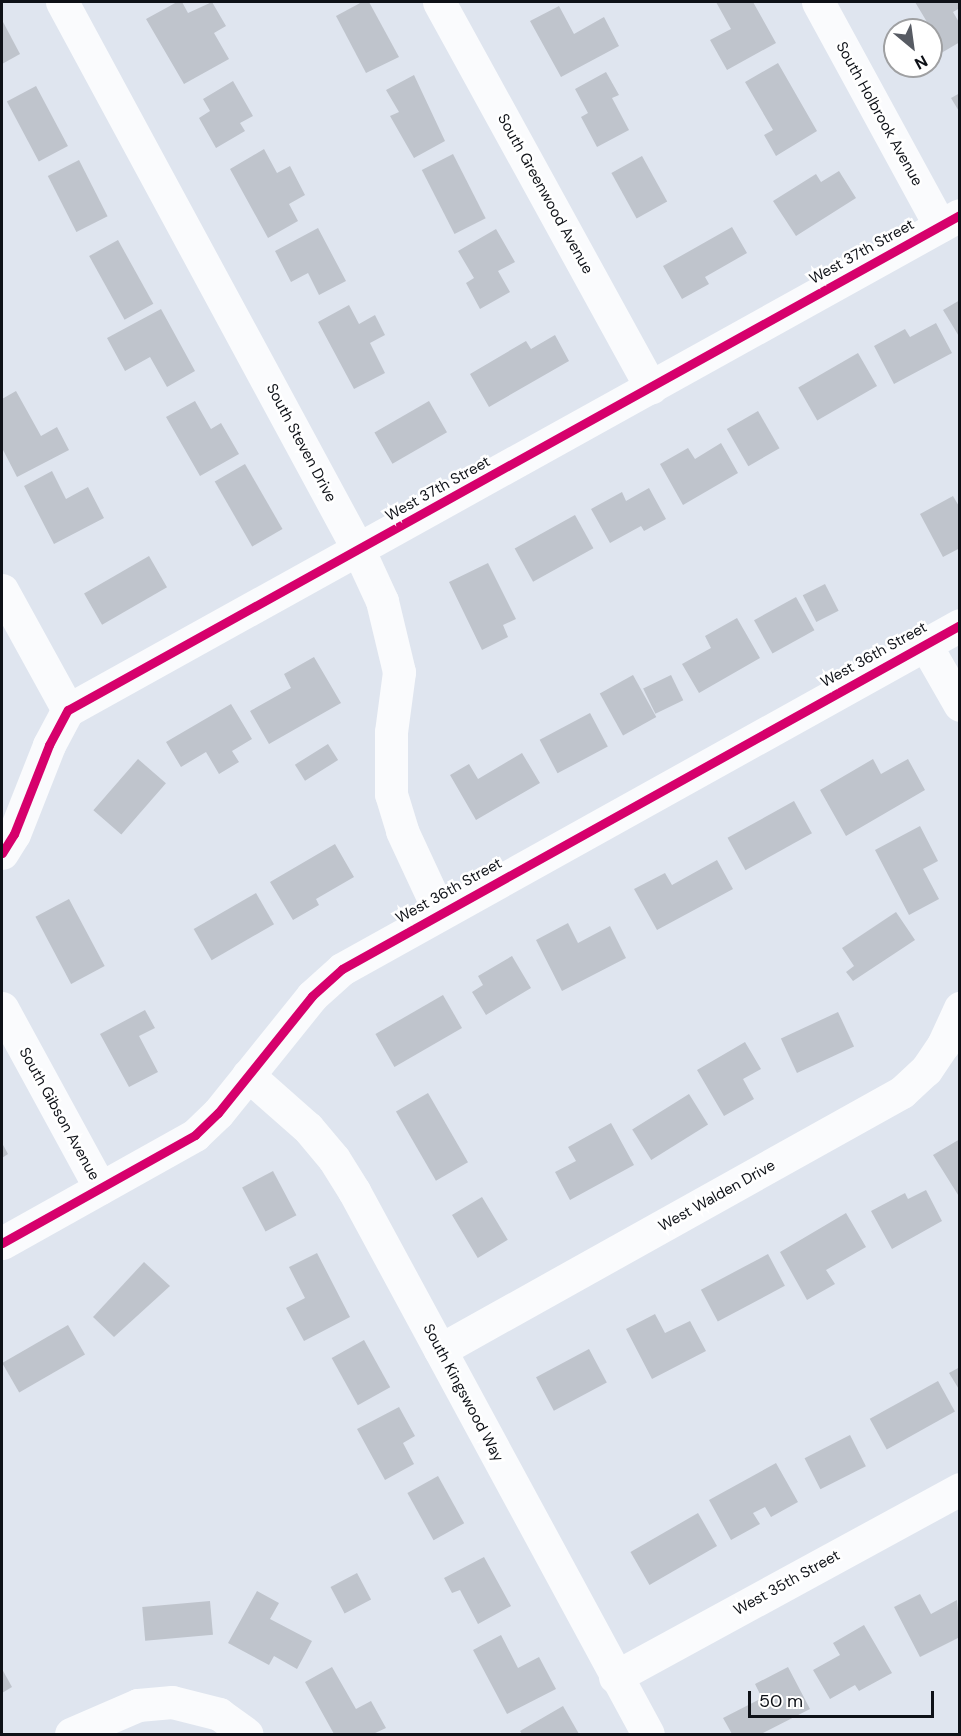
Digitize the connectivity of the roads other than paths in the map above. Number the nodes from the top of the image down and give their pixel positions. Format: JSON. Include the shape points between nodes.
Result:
{"nodes":[{"id":1,"x":62,"y":2,"type":"edge"},
{"id":2,"x":439,"y":2,"type":"edge"},
{"id":3,"x":818,"y":2,"type":"edge"},
{"id":4,"x":950,"y":221,"type":"edge"},
{"id":5,"x":651,"y":387,"type":"junction"},
{"id":6,"x":359,"y":551,"type":"junction"},
{"id":7,"x":2,"y":590,"type":"edge"},
{"id":8,"x":960,"y":625,"type":"edge"},
{"id":9,"x":925,"y":644,"type":"junction"},
{"id":10,"x":960,"y":705,"type":"edge"},
{"id":11,"x":68,"y":710,"type":"junction"},
{"id":12,"x":2,"y":853,"type":"edge"},
{"id":13,"x":440,"y":913,"type":"junction"},
{"id":14,"x":2,"y":1008,"type":"edge"},
{"id":15,"x":960,"y":1008,"type":"edge"},
{"id":16,"x":248,"y":1076,"type":"junction"},
{"id":17,"x":100,"y":1188,"type":"junction"},
{"id":18,"x":2,"y":1243,"type":"edge"},
{"id":19,"x":440,"y":1350,"type":"junction"},
{"id":20,"x":960,"y":1489,"type":"edge"},
{"id":21,"x":615,"y":1677,"type":"junction"},
{"id":22,"x":71,"y":1734,"type":"edge"},
{"id":23,"x":247,"y":1734,"type":"edge"},
{"id":24,"x":648,"y":1734,"type":"edge"}],
"edges":[{"from":1,"to":6,"type":"street","name":"South Steven Drive"},
{"from":2,"to":5,"type":"street","name":"South Greenwood Avenue"},
{"from":3,"to":4,"type":"street","name":"South Holbrook Avenue"},
{"from":4,"to":5,"type":"street","name":"West 37th Street"},
{"from":5,"to":6,"type":"street","name":"West 37th Street"},
{"from":6,"to":11,"type":"street","name":"West 37th Street"},
{"from":6,"to":13,"type":"street","name":"South Steven Drive","via":[[389,619],[398,664],[391,794],[402,831]]},
{"from":7,"to":11,"type":"street"},
{"from":8,"to":9,"type":"street","name":"West 36th Street"},
{"from":9,"to":10,"type":"street"},
{"from":9,"to":13,"type":"street","name":"West 36th Street"},
{"from":11,"to":12,"type":"street"},
{"from":13,"to":16,"type":"street","name":"West 36th Street","via":[[342,969],[312,996]]},
{"from":14,"to":17,"type":"street","name":"South Gibson Avenue"},
{"from":15,"to":19,"type":"street","name":"West Walden Drive","via":[[944,1045],[926,1070],[902,1092]]},
{"from":16,"to":17,"type":"street","name":"West 36th Street","via":[[195,1135]]},
{"from":16,"to":19,"type":"street","name":"South Kingswood Way","via":[[308,1128],[334,1159]]},
{"from":17,"to":18,"type":"street","name":"West 36th Street"},
{"from":19,"to":21,"type":"street","name":"South Kingswood Way"},
{"from":20,"to":21,"type":"street","name":"West 35th Street"},
{"from":21,"to":24,"type":"street","name":"South Kingswood Way"},
{"from":22,"to":23,"type":"street","via":[[138,1705],[172,1702],[219,1714]]}]}
